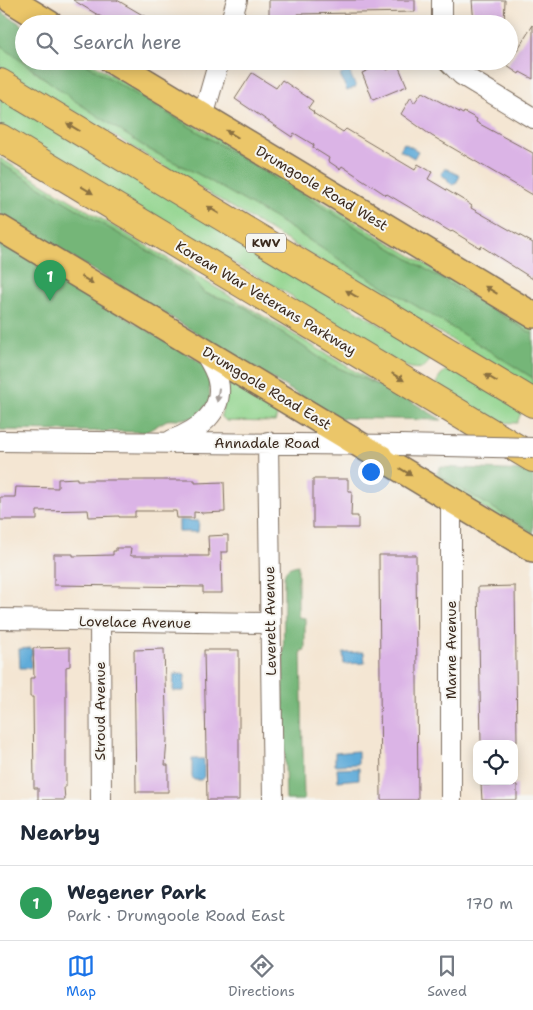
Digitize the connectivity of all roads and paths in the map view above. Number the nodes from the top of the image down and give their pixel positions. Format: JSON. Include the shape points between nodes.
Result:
{"nodes":[{"id":1,"x":10,"y":0,"type":"edge"},
{"id":2,"x":237,"y":0,"type":"edge"},
{"id":3,"x":442,"y":0,"type":"edge"},
{"id":4,"x":35,"y":15,"type":"edge"},
{"id":5,"x":233,"y":15,"type":"edge"},
{"id":6,"x":442,"y":15,"type":"edge"},
{"id":7,"x":127,"y":70,"type":"edge"},
{"id":8,"x":216,"y":70,"type":"edge"},
{"id":9,"x":457,"y":70,"type":"edge"},
{"id":10,"x":0,"y":83,"type":"edge"},
{"id":11,"x":203,"y":116,"type":"junction"},
{"id":12,"x":533,"y":118,"type":"edge"},
{"id":13,"x":0,"y":138,"type":"edge"},
{"id":14,"x":0,"y":228,"type":"edge"},
{"id":15,"x":533,"y":315,"type":"edge"},
{"id":16,"x":203,"y":350,"type":"junction"},
{"id":17,"x":533,"y":403,"type":"edge"},
{"id":18,"x":0,"y":441,"type":"edge"},
{"id":19,"x":268,"y":442,"type":"junction"},
{"id":20,"x":164,"y":443,"type":"junction"},
{"id":21,"x":360,"y":444,"type":"junction"},
{"id":22,"x":533,"y":448,"type":"edge"},
{"id":23,"x":533,"y":458,"type":"edge"},
{"id":24,"x":451,"y":500,"type":"junction"},
{"id":25,"x":533,"y":549,"type":"edge"},
{"id":26,"x":0,"y":619,"type":"edge"},
{"id":27,"x":100,"y":622,"type":"junction"},
{"id":28,"x":269,"y":623,"type":"junction"},
{"id":29,"x":101,"y":800,"type":"edge"},
{"id":30,"x":272,"y":800,"type":"edge"},
{"id":31,"x":451,"y":800,"type":"edge"}],
"edges":[{"from":1,"to":4,"type":"main road"},
{"from":2,"to":5,"type":"street"},
{"from":3,"to":6,"type":"street"},
{"from":7,"to":11,"type":"main road","name":"Drumgoole Road West"},
{"from":8,"to":11,"type":"street"},
{"from":9,"to":12,"type":"street"},
{"from":17,"to":10,"type":"highway","number":"KWV","one_way":true},
{"from":15,"to":11,"type":"main road","name":"Drumgoole Road West","one_way":true},
{"from":13,"to":23,"type":"highway","name":"Korean War Veterans Parkway","one_way":true},
{"from":14,"to":16,"type":"main road","name":"Drumgoole Road East","one_way":true},
{"from":16,"to":20,"type":"street","one_way":true,"via":[[219,384],[216,405],[203,424]]},
{"from":16,"to":21,"type":"main road","name":"Drumgoole Road East"},
{"from":18,"to":20,"type":"street","name":"Annadale Road"},
{"from":19,"to":20,"type":"street","name":"Annadale Road"},
{"from":19,"to":21,"type":"street","name":"Annadale Road"},
{"from":19,"to":28,"type":"street","name":"Leverett Avenue"},
{"from":21,"to":22,"type":"street","name":"Annadale Road","bridge":true},
{"from":21,"to":24,"type":"main road","name":"Drumgoole Road East","one_way":true},
{"from":24,"to":25,"type":"main road","name":"Drumgoole Road East"},
{"from":24,"to":31,"type":"street","name":"Marne Avenue"},
{"from":26,"to":27,"type":"street","name":"Lovelace Avenue"},
{"from":27,"to":28,"type":"street","name":"Lovelace Avenue"},
{"from":27,"to":29,"type":"street","name":"Stroud Avenue"},
{"from":28,"to":30,"type":"street","name":"Leverett Avenue"}]}
